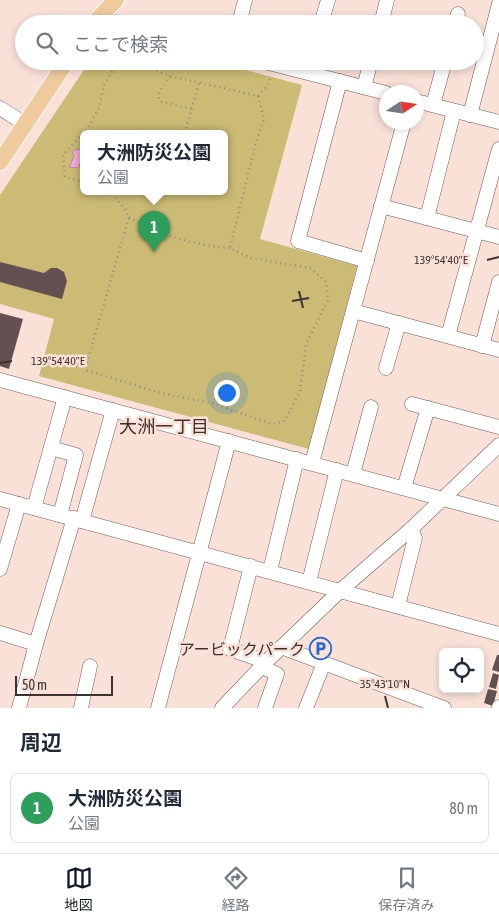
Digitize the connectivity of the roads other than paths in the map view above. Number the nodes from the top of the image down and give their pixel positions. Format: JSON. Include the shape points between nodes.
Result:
{"nodes":[{"id":1,"x":116,"y":0,"type":"edge"},
{"id":2,"x":245,"y":0,"type":"edge"},
{"id":3,"x":328,"y":0,"type":"edge"},
{"id":4,"x":387,"y":0,"type":"edge"},
{"id":5,"x":499,"y":4,"type":"edge"},
{"id":6,"x":101,"y":15,"type":"edge"},
{"id":7,"x":241,"y":15,"type":"edge"},
{"id":8,"x":324,"y":15,"type":"edge"},
{"id":9,"x":383,"y":15,"type":"edge"},
{"id":10,"x":484,"y":61,"type":"edge"},
{"id":11,"x":61,"y":70,"type":"edge"},
{"id":12,"x":316,"y":70,"type":"edge"},
{"id":13,"x":369,"y":70,"type":"edge"},
{"id":14,"x":443,"y":70,"type":"edge"},
{"id":15,"x":482,"y":70,"type":"edge"},
{"id":16,"x":340,"y":81,"type":"junction"},
{"id":17,"x":364,"y":87,"type":"junction"},
{"id":18,"x":379,"y":91,"type":"edge"},
{"id":19,"x":424,"y":103,"type":"edge"},
{"id":20,"x":433,"y":105,"type":"junction"},
{"id":21,"x":0,"y":108,"type":"edge"},
{"id":22,"x":454,"y":111,"type":"junction"},
{"id":23,"x":470,"y":115,"type":"junction"},
{"id":24,"x":499,"y":122,"type":"edge"},
{"id":25,"x":25,"y":124,"type":"junction"},
{"id":26,"x":402,"y":130,"type":"edge"},
{"id":27,"x":499,"y":149,"type":"edge"},
{"id":28,"x":0,"y":162,"type":"edge"},
{"id":29,"x":381,"y":206,"type":"junction"},
{"id":30,"x":427,"y":218,"type":"junction"},
{"id":31,"x":476,"y":231,"type":"junction"},
{"id":32,"x":499,"y":237,"type":"edge"},
{"id":33,"x":367,"y":261,"type":"junction"},
{"id":34,"x":499,"y":282,"type":"edge"},
{"id":35,"x":353,"y":310,"type":"junction"},
{"id":36,"x":399,"y":323,"type":"junction"},
{"id":37,"x":448,"y":336,"type":"junction"},
{"id":38,"x":482,"y":346,"type":"junction"},
{"id":39,"x":499,"y":350,"type":"edge"},
{"id":40,"x":386,"y":368,"type":"dead end"},
{"id":41,"x":1,"y":384,"type":"edge"},
{"id":42,"x":65,"y":397,"type":"junction"},
{"id":43,"x":412,"y":404,"type":"dead end"},
{"id":44,"x":370,"y":407,"type":"dead end"},
{"id":45,"x":428,"y":408,"type":"junction"},
{"id":46,"x":113,"y":410,"type":"junction"},
{"id":47,"x":499,"y":428,"type":"edge"},
{"id":48,"x":229,"y":441,"type":"junction"},
{"id":49,"x":499,"y":445,"type":"edge"},
{"id":50,"x":51,"y":448,"type":"junction"},
{"id":51,"x":297,"y":459,"type":"junction"},
{"id":52,"x":312,"y":463,"type":"junction"},
{"id":53,"x":337,"y":470,"type":"junction"},
{"id":54,"x":353,"y":474,"type":"junction"},
{"id":55,"x":404,"y":488,"type":"junction"},
{"id":56,"x":0,"y":499,"type":"edge"},
{"id":57,"x":443,"y":499,"type":"junction"},
{"id":58,"x":19,"y":504,"type":"junction"},
{"id":59,"x":34,"y":508,"type":"junction"},
{"id":60,"x":499,"y":514,"type":"edge"},
{"id":61,"x":72,"y":518,"type":"junction"},
{"id":62,"x":411,"y":530,"type":"junction"},
{"id":63,"x":200,"y":553,"type":"junction"},
{"id":64,"x":251,"y":566,"type":"junction"},
{"id":65,"x":0,"y":569,"type":"edge"},
{"id":66,"x":270,"y":571,"type":"junction"},
{"id":67,"x":309,"y":582,"type":"junction"},
{"id":68,"x":341,"y":590,"type":"junction"},
{"id":69,"x":398,"y":606,"type":"junction"},
{"id":70,"x":498,"y":630,"type":"edge"},
{"id":71,"x":0,"y":633,"type":"edge"},
{"id":72,"x":36,"y":644,"type":"junction"},
{"id":73,"x":281,"y":647,"type":"junction"},
{"id":74,"x":264,"y":664,"type":"junction"},
{"id":75,"x":324,"y":664,"type":"junction"},
{"id":76,"x":90,"y":666,"type":"dead end"},
{"id":77,"x":408,"y":702,"type":"edge"},
{"id":78,"x":19,"y":708,"type":"edge"},
{"id":79,"x":80,"y":708,"type":"edge"},
{"id":80,"x":158,"y":708,"type":"edge"},
{"id":81,"x":222,"y":708,"type":"edge"},
{"id":82,"x":265,"y":708,"type":"edge"},
{"id":83,"x":306,"y":708,"type":"edge"},
{"id":84,"x":444,"y":708,"type":"edge"}],
"edges":[{"from":1,"to":6,"type":"main road"},
{"from":2,"to":7,"type":"street"},
{"from":3,"to":8,"type":"street"},
{"from":4,"to":9,"type":"street"},
{"from":5,"to":10,"type":"street"},
{"from":11,"to":25,"type":"main road"},
{"from":12,"to":16,"type":"street"},
{"from":13,"to":17,"type":"street"},
{"from":14,"to":20,"type":"street"},
{"from":15,"to":23,"type":"street"},
{"from":16,"to":17,"type":"street"},
{"from":16,"to":33,"type":"street","via":[[298,241]]},
{"from":17,"to":18,"type":"street"},
{"from":19,"to":20,"type":"street"},
{"from":20,"to":22,"type":"street"},
{"from":21,"to":25,"type":"street"},
{"from":22,"to":23,"type":"street"},
{"from":22,"to":30,"type":"street"},
{"from":23,"to":24,"type":"street"},
{"from":25,"to":28,"type":"main road"},
{"from":26,"to":29,"type":"street"},
{"from":27,"to":31,"type":"street"},
{"from":29,"to":30,"type":"street"},
{"from":29,"to":33,"type":"street"},
{"from":30,"to":31,"type":"street"},
{"from":31,"to":32,"type":"street"},
{"from":31,"to":37,"type":"street"},
{"from":33,"to":35,"type":"street"},
{"from":34,"to":38,"type":"street"},
{"from":35,"to":36,"type":"street"},
{"from":35,"to":52,"type":"street"},
{"from":36,"to":37,"type":"street"},
{"from":36,"to":40,"type":"street"},
{"from":37,"to":38,"type":"street"},
{"from":38,"to":39,"type":"street"},
{"from":41,"to":42,"type":"street"},
{"from":42,"to":46,"type":"street"},
{"from":42,"to":50,"type":"street"},
{"from":43,"to":45,"type":"street"},
{"from":44,"to":54,"type":"street"},
{"from":45,"to":47,"type":"street"},
{"from":45,"to":55,"type":"street"},
{"from":46,"to":48,"type":"street"},
{"from":46,"to":61,"type":"street"},
{"from":48,"to":51,"type":"street"},
{"from":48,"to":63,"type":"street"},
{"from":49,"to":57,"type":"street"},
{"from":50,"to":59,"type":"street"},
{"from":50,"to":61,"type":"street","via":[[76,455]]},
{"from":51,"to":52,"type":"street"},
{"from":51,"to":66,"type":"street"},
{"from":52,"to":53,"type":"street"},
{"from":53,"to":54,"type":"street"},
{"from":53,"to":67,"type":"street"},
{"from":54,"to":55,"type":"street"},
{"from":55,"to":57,"type":"street"},
{"from":56,"to":58,"type":"street"},
{"from":57,"to":60,"type":"street"},
{"from":57,"to":62,"type":"street"},
{"from":58,"to":59,"type":"street"},
{"from":58,"to":65,"type":"street"},
{"from":59,"to":61,"type":"street"},
{"from":61,"to":63,"type":"street"},
{"from":61,"to":72,"type":"street"},
{"from":62,"to":68,"type":"street"},
{"from":62,"to":69,"type":"street","via":[[415,538]]},
{"from":63,"to":64,"type":"street"},
{"from":63,"to":80,"type":"street"},
{"from":64,"to":66,"type":"street"},
{"from":64,"to":74,"type":"street","via":[[230,650]]},
{"from":66,"to":67,"type":"street"},
{"from":67,"to":68,"type":"street"},
{"from":68,"to":69,"type":"street"},
{"from":68,"to":73,"type":"street"},
{"from":69,"to":70,"type":"street"},
{"from":71,"to":72,"type":"street"},
{"from":72,"to":78,"type":"street"},
{"from":73,"to":74,"type":"street"},
{"from":73,"to":75,"type":"street"},
{"from":74,"to":81,"type":"street"},
{"from":74,"to":82,"type":"street","via":[[277,674]]},
{"from":75,"to":77,"type":"street"},
{"from":75,"to":83,"type":"street"},
{"from":76,"to":79,"type":"street"},
{"from":77,"to":84,"type":"street"}]}
